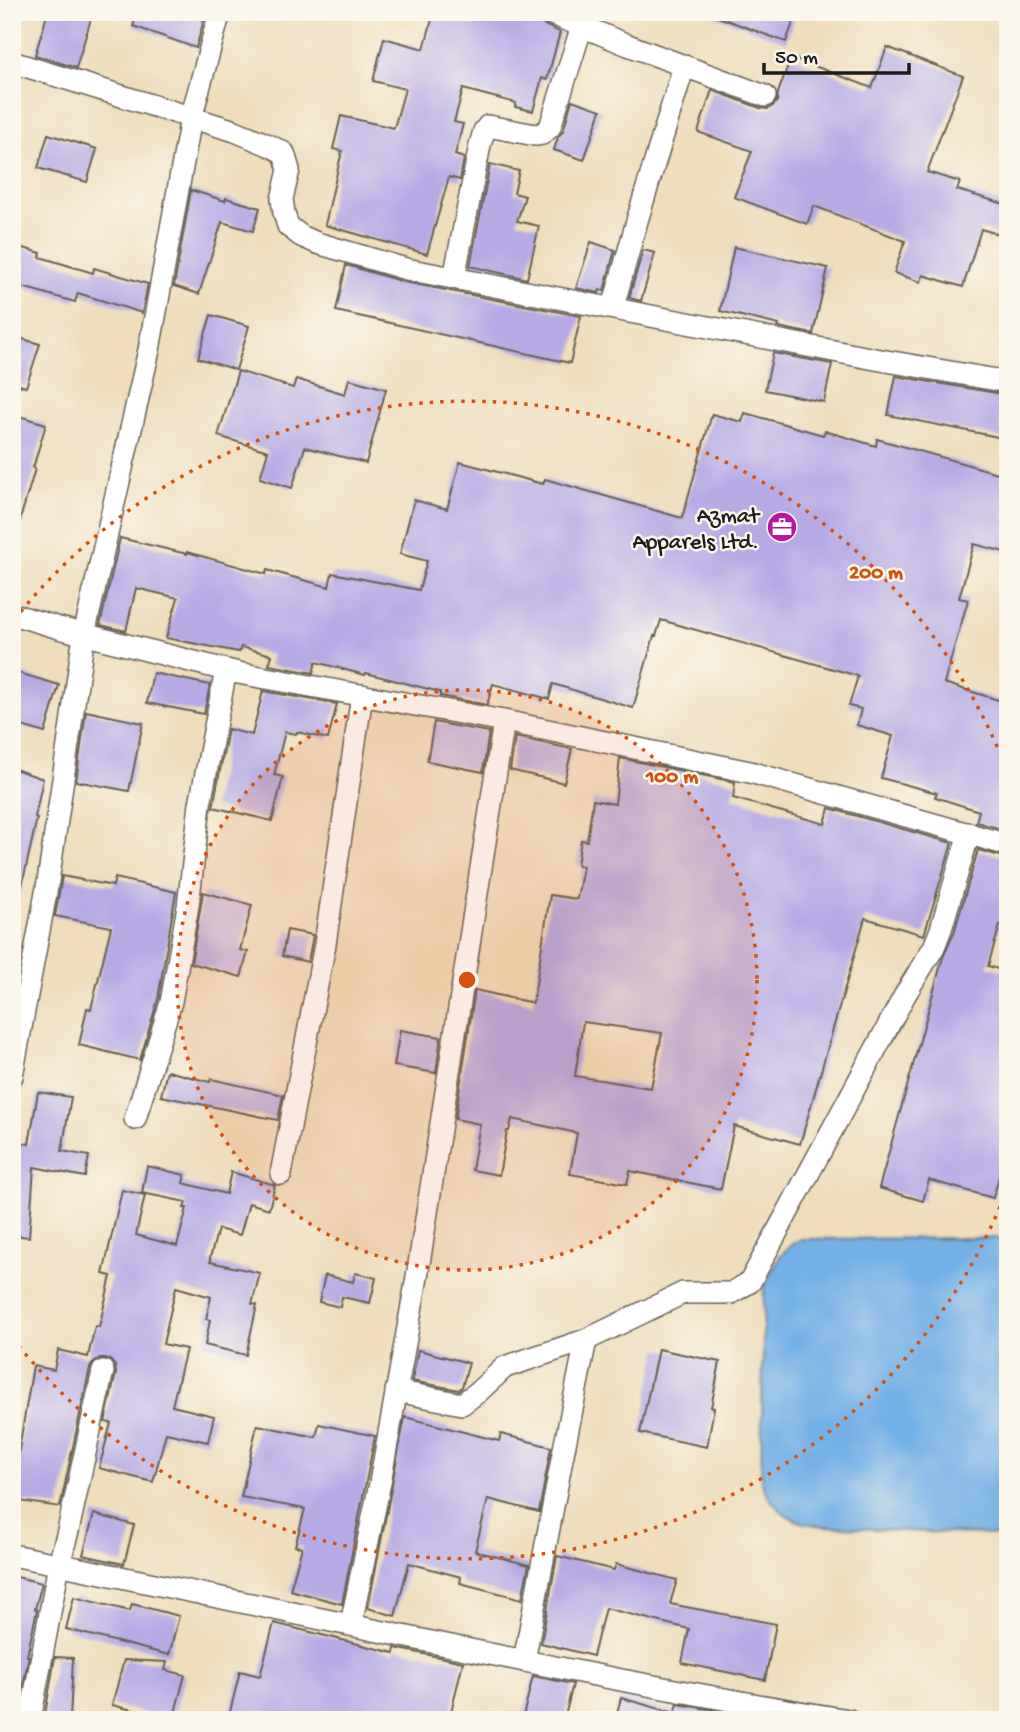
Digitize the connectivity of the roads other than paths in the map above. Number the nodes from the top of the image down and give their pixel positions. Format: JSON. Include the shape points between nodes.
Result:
{"nodes":[{"id":1,"x":220,"y":12,"type":"edge"},
{"id":2,"x":547,"y":12,"type":"edge"},
{"id":3,"x":583,"y":19,"type":"edge"},
{"id":4,"x":12,"y":62,"type":"edge"},
{"id":5,"x":684,"y":66,"type":"junction"},
{"id":6,"x":765,"y":96,"type":"dead end"},
{"id":7,"x":191,"y":118,"type":"junction"},
{"id":8,"x":454,"y":278,"type":"junction"},
{"id":9,"x":613,"y":307,"type":"junction"},
{"id":10,"x":1008,"y":382,"type":"edge"},
{"id":11,"x":12,"y":614,"type":"edge"},
{"id":12,"x":84,"y":635,"type":"junction"},
{"id":13,"x":226,"y":670,"type":"junction"},
{"id":14,"x":362,"y":695,"type":"junction"},
{"id":15,"x":504,"y":720,"type":"junction"},
{"id":16,"x":968,"y":833,"type":"junction"},
{"id":17,"x":1008,"y":845,"type":"edge"},
{"id":18,"x":12,"y":1076,"type":"edge"},
{"id":19,"x":135,"y":1119,"type":"dead end"},
{"id":20,"x":281,"y":1174,"type":"dead end"},
{"id":21,"x":586,"y":1340,"type":"junction"},
{"id":22,"x":103,"y":1371,"type":"dead end"},
{"id":23,"x":396,"y":1391,"type":"junction"},
{"id":24,"x":12,"y":1555,"type":"edge"},
{"id":25,"x":59,"y":1564,"type":"junction"},
{"id":26,"x":351,"y":1624,"type":"junction"},
{"id":27,"x":524,"y":1661,"type":"junction"},
{"id":28,"x":30,"y":1720,"type":"edge"},
{"id":29,"x":849,"y":1720,"type":"edge"}],
"edges":[{"from":1,"to":7,"type":"street"},
{"from":2,"to":3,"type":"street"},
{"from":3,"to":5,"type":"street"},
{"from":3,"to":8,"type":"street","via":[[550,127],[535,135],[488,126],[484,131]]},
{"from":4,"to":7,"type":"street"},
{"from":5,"to":6,"type":"street"},
{"from":5,"to":9,"type":"street"},
{"from":7,"to":8,"type":"street","via":[[284,153],[289,170],[282,199],[284,213],[288,226],[301,236],[406,269]]},
{"from":7,"to":12,"type":"street","via":[[149,350]]},
{"from":8,"to":9,"type":"street"},
{"from":9,"to":10,"type":"street"},
{"from":11,"to":12,"type":"street"},
{"from":12,"to":13,"type":"street"},
{"from":12,"to":18,"type":"street","via":[[48,882]]},
{"from":13,"to":14,"type":"street"},
{"from":13,"to":19,"type":"street","via":[[200,804],[171,1002]]},
{"from":14,"to":15,"type":"street"},
{"from":14,"to":20,"type":"street","via":[[325,944]]},
{"from":15,"to":16,"type":"street","via":[[750,772]]},
{"from":15,"to":23,"type":"street"},
{"from":16,"to":17,"type":"street"},
{"from":16,"to":21,"type":"street","via":[[934,947],[750,1282],[731,1293],[683,1293]]},
{"from":21,"to":23,"type":"street","via":[[505,1367],[461,1404]]},
{"from":21,"to":27,"type":"street"},
{"from":22,"to":25,"type":"street"},
{"from":23,"to":26,"type":"street"},
{"from":24,"to":25,"type":"street"},
{"from":25,"to":26,"type":"street"},
{"from":25,"to":28,"type":"street"},
{"from":26,"to":27,"type":"street"},
{"from":27,"to":29,"type":"street"}]}
